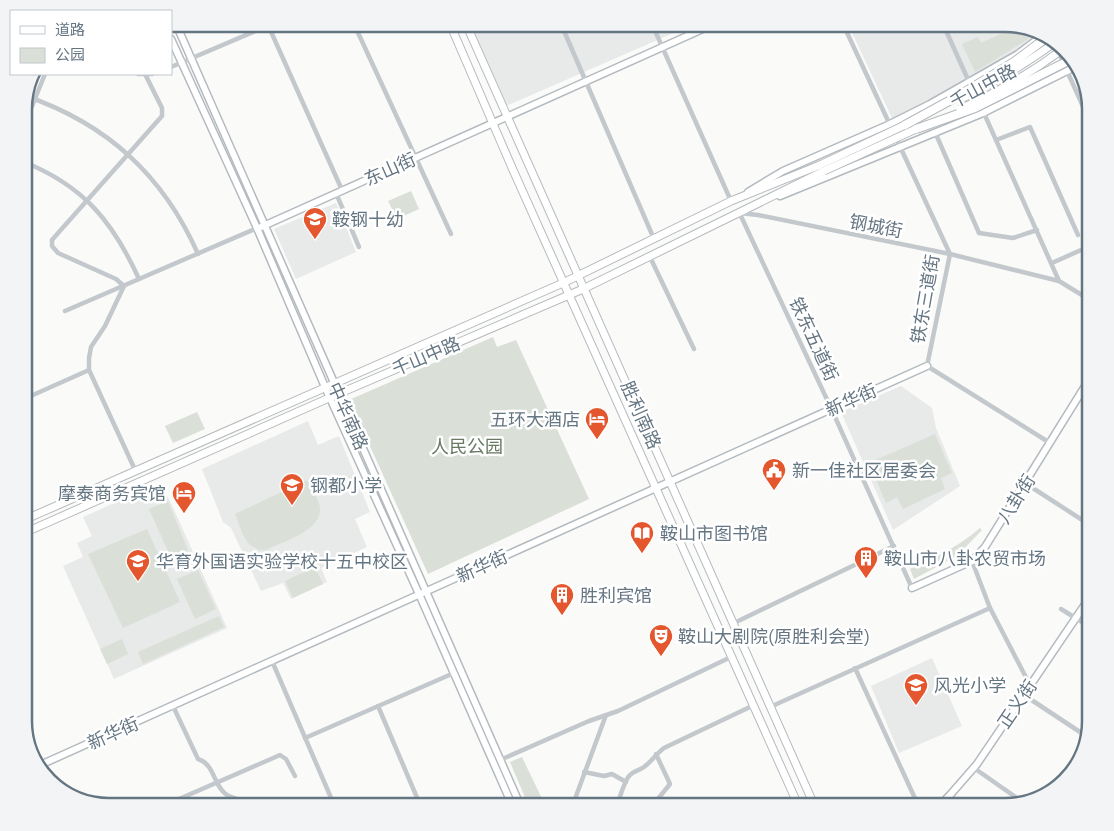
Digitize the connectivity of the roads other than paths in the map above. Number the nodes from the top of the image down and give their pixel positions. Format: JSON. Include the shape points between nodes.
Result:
{"nodes":[{"id":1,"x":180,"y":32,"type":"edge"},
{"id":2,"x":251,"y":32,"type":"edge"},
{"id":3,"x":273,"y":32,"type":"edge"},
{"id":4,"x":358,"y":32,"type":"edge"},
{"id":5,"x":453,"y":32,"type":"edge"},
{"id":6,"x":470,"y":32,"type":"edge"},
{"id":7,"x":564,"y":32,"type":"edge"},
{"id":8,"x":655,"y":32,"type":"edge"},
{"id":9,"x":696,"y":32,"type":"edge"},
{"id":10,"x":847,"y":32,"type":"edge"},
{"id":11,"x":947,"y":32,"type":"edge"},
{"id":12,"x":1037,"y":39,"type":"edge"},
{"id":13,"x":172,"y":41,"type":"edge"},
{"id":14,"x":1041,"y":41,"type":"edge"},
{"id":15,"x":1049,"y":46,"type":"edge"},
{"id":16,"x":662,"y":47,"type":"junction"},
{"id":17,"x":1057,"y":54,"type":"edge"},
{"id":18,"x":191,"y":58,"type":"junction"},
{"id":19,"x":182,"y":62,"type":"junction"},
{"id":20,"x":1064,"y":62,"type":"edge"},
{"id":21,"x":1065,"y":63,"type":"edge"},
{"id":22,"x":172,"y":67,"type":"edge"},
{"id":23,"x":1068,"y":70,"type":"junction"},
{"id":24,"x":44,"y":75,"type":"edge"},
{"id":25,"x":146,"y":75,"type":"edge"},
{"id":26,"x":585,"y":82,"type":"junction"},
{"id":27,"x":970,"y":83,"type":"junction"},
{"id":28,"x":35,"y":99,"type":"junction"},
{"id":29,"x":1081,"y":101,"type":"edge"},
{"id":30,"x":33,"y":104,"type":"edge"},
{"id":31,"x":983,"y":112,"type":"junction"},
{"id":32,"x":507,"y":117,"type":"junction"},
{"id":33,"x":492,"y":123,"type":"junction"},
{"id":34,"x":890,"y":124,"type":"junction"},
{"id":35,"x":905,"y":125,"type":"junction"},
{"id":36,"x":916,"y":129,"type":"junction"},
{"id":37,"x":934,"y":132,"type":"junction"},
{"id":38,"x":996,"y":140,"type":"junction"},
{"id":39,"x":900,"y":147,"type":"junction"},
{"id":40,"x":127,"y":154,"type":"junction"},
{"id":41,"x":416,"y":157,"type":"junction"},
{"id":42,"x":33,"y":166,"type":"edge"},
{"id":43,"x":822,"y":168,"type":"junction"},
{"id":44,"x":339,"y":191,"type":"junction"},
{"id":45,"x":87,"y":200,"type":"junction"},
{"id":46,"x":732,"y":201,"type":"junction"},
{"id":47,"x":739,"y":212,"type":"junction"},
{"id":48,"x":264,"y":225,"type":"junction"},
{"id":49,"x":257,"y":228,"type":"junction"},
{"id":50,"x":1037,"y":230,"type":"junction"},
{"id":51,"x":451,"y":234,"type":"dead end"},
{"id":52,"x":1078,"y":235,"type":"dead end"},
{"id":53,"x":654,"y":239,"type":"junction"},
{"id":54,"x":360,"y":248,"type":"dead end"},
{"id":55,"x":1082,"y":250,"type":"edge"},
{"id":56,"x":198,"y":254,"type":"junction"},
{"id":57,"x":950,"y":254,"type":"junction"},
{"id":58,"x":650,"y":257,"type":"junction"},
{"id":59,"x":1052,"y":263,"type":"junction"},
{"id":60,"x":577,"y":276,"type":"junction"},
{"id":61,"x":139,"y":279,"type":"junction"},
{"id":62,"x":1060,"y":281,"type":"junction"},
{"id":63,"x":563,"y":283,"type":"junction"},
{"id":64,"x":124,"y":286,"type":"junction"},
{"id":65,"x":583,"y":289,"type":"junction"},
{"id":66,"x":569,"y":295,"type":"junction"},
{"id":67,"x":1082,"y":295,"type":"edge"},
{"id":68,"x":65,"y":311,"type":"dead end"},
{"id":69,"x":694,"y":349,"type":"dead end"},
{"id":70,"x":926,"y":366,"type":"junction"},
{"id":71,"x":89,"y":370,"type":"junction"},
{"id":72,"x":334,"y":384,"type":"junction"},
{"id":73,"x":325,"y":388,"type":"junction"},
{"id":74,"x":1082,"y":391,"type":"edge"},
{"id":75,"x":338,"y":394,"type":"junction"},
{"id":76,"x":33,"y":395,"type":"edge"},
{"id":77,"x":330,"y":398,"type":"junction"},
{"id":78,"x":831,"y":408,"type":"junction"},
{"id":79,"x":1050,"y":443,"type":"junction"},
{"id":80,"x":136,"y":472,"type":"junction"},
{"id":81,"x":671,"y":482,"type":"junction"},
{"id":82,"x":1025,"y":483,"type":"junction"},
{"id":83,"x":655,"y":489,"type":"junction"},
{"id":84,"x":33,"y":516,"type":"edge"},
{"id":85,"x":1082,"y":520,"type":"edge"},
{"id":86,"x":33,"y":529,"type":"edge"},
{"id":87,"x":894,"y":546,"type":"junction"},
{"id":88,"x":972,"y":561,"type":"junction"},
{"id":89,"x":912,"y":588,"type":"joint"},
{"id":90,"x":423,"y":592,"type":"junction"},
{"id":91,"x":990,"y":608,"type":"junction"},
{"id":92,"x":1061,"y":609,"type":"dead end"},
{"id":93,"x":1082,"y":609,"type":"edge"},
{"id":94,"x":1076,"y":618,"type":"junction"},
{"id":95,"x":1082,"y":622,"type":"edge"},
{"id":96,"x":732,"y":624,"type":"junction"},
{"id":97,"x":731,"y":658,"type":"junction"},
{"id":98,"x":272,"y":661,"type":"junction"},
{"id":99,"x":855,"y":668,"type":"junction"},
{"id":100,"x":454,"y":674,"type":"junction"},
{"id":101,"x":1030,"y":685,"type":"junction"},
{"id":102,"x":1024,"y":695,"type":"junction"},
{"id":103,"x":174,"y":706,"type":"junction"},
{"id":104,"x":378,"y":706,"type":"junction"},
{"id":105,"x":752,"y":706,"type":"junction"},
{"id":106,"x":770,"y":708,"type":"junction"},
{"id":107,"x":606,"y":715,"type":"junction"},
{"id":108,"x":1081,"y":733,"type":"edge"},
{"id":109,"x":305,"y":738,"type":"junction"},
{"id":110,"x":656,"y":754,"type":"junction"},
{"id":111,"x":500,"y":760,"type":"junction"},
{"id":112,"x":44,"y":763,"type":"edge"},
{"id":113,"x":974,"y":768,"type":"junction"},
{"id":114,"x":584,"y":772,"type":"junction"},
{"id":115,"x":295,"y":776,"type":"dead end"},
{"id":116,"x":218,"y":782,"type":"junction"},
{"id":117,"x":626,"y":782,"type":"junction"},
{"id":118,"x":181,"y":798,"type":"edge"},
{"id":119,"x":235,"y":798,"type":"edge"},
{"id":120,"x":332,"y":798,"type":"edge"},
{"id":121,"x":417,"y":798,"type":"edge"},
{"id":122,"x":509,"y":798,"type":"edge"},
{"id":123,"x":517,"y":798,"type":"edge"},
{"id":124,"x":575,"y":798,"type":"edge"},
{"id":125,"x":620,"y":798,"type":"edge"},
{"id":126,"x":659,"y":798,"type":"edge"},
{"id":127,"x":795,"y":798,"type":"edge"},
{"id":128,"x":811,"y":798,"type":"edge"},
{"id":129,"x":915,"y":798,"type":"edge"},
{"id":130,"x":946,"y":798,"type":"edge"},
{"id":131,"x":1016,"y":798,"type":"edge"}],
"edges":[{"from":1,"to":18,"type":"main road","name":"中华南路"},
{"from":2,"to":18,"type":"street"},
{"from":3,"to":44,"type":"street"},
{"from":4,"to":41,"type":"street"},
{"from":5,"to":33,"type":"main road","name":"胜利南路"},
{"from":6,"to":32,"type":"main road","name":"胜利南路"},
{"from":7,"to":26,"type":"street"},
{"from":8,"to":16,"type":"street"},
{"from":9,"to":16,"type":"main road","name":"东山街"},
{"from":10,"to":34,"type":"street","name":"铁东三道街"},
{"from":11,"to":27,"type":"street"},
{"from":12,"to":27,"type":"main road"},
{"from":13,"to":19,"type":"main road"},
{"from":14,"to":35,"type":"highway","bridge":true,"via":[[1014,62]]},
{"from":15,"to":35,"type":"main road","name":"千山中路","bridge":true,"via":[[969,95]]},
{"from":16,"to":26,"type":"main road","name":"东山街"},
{"from":16,"to":46,"type":"street"},
{"from":17,"to":36,"type":"main road","name":"千山中路","bridge":true,"via":[[1012,83]]},
{"from":18,"to":19,"type":"street"},
{"from":18,"to":48,"type":"main road","name":"中华南路"},
{"from":19,"to":22,"type":"street"},
{"from":19,"to":49,"type":"main road"},
{"from":20,"to":23,"type":"street"},
{"from":21,"to":36,"type":"highway","bridge":true,"via":[[975,108]]},
{"from":23,"to":29,"type":"street"},
{"from":23,"to":31,"type":"main road"},
{"from":24,"to":28,"type":"street"},
{"from":25,"to":40,"type":"street","via":[[162,108],[162,116]]},
{"from":26,"to":32,"type":"main road","name":"东山街"},
{"from":26,"to":53,"type":"street"},
{"from":27,"to":31,"type":"street"},
{"from":27,"to":34,"type":"main road"},
{"from":28,"to":30,"type":"street"},
{"from":28,"to":40,"type":"street","via":[[95,128]]},
{"from":31,"to":37,"type":"main road"},
{"from":31,"to":38,"type":"street"},
{"from":32,"to":33,"type":"main road","name":"东山街"},
{"from":32,"to":60,"type":"main road","name":"胜利南路"},
{"from":33,"to":41,"type":"main road","name":"东山街"},
{"from":33,"to":63,"type":"main road","name":"胜利南路"},
{"from":34,"to":39,"type":"street","name":"铁东三道街"},
{"from":34,"to":46,"type":"main road","via":[[783,172]]},
{"from":35,"to":43,"type":"main road","name":"千山中路","bridge":true},
{"from":36,"to":43,"type":"main road","name":"千山中路","bridge":true},
{"from":37,"to":39,"type":"main road"},
{"from":37,"to":50,"type":"street","via":[[979,233],[1013,238]]},
{"from":38,"to":50,"type":"street"},
{"from":38,"to":52,"type":"street","via":[[1030,127]]},
{"from":39,"to":47,"type":"main road"},
{"from":39,"to":57,"type":"street","name":"铁东三道街"},
{"from":40,"to":45,"type":"street"},
{"from":40,"to":56,"type":"street","via":[[167,197]]},
{"from":41,"to":44,"type":"main road","name":"东山街"},
{"from":41,"to":51,"type":"street"},
{"from":42,"to":45,"type":"street","via":[[64,182]]},
{"from":43,"to":46,"type":"main road","name":"千山中路"},
{"from":43,"to":47,"type":"main road","name":"千山中路"},
{"from":44,"to":48,"type":"main road","name":"东山街"},
{"from":44,"to":54,"type":"street"},
{"from":45,"to":61,"type":"street","via":[[113,231]]},
{"from":45,"to":64,"type":"street","via":[[52,240],[52,246],[58,253],[116,279]]},
{"from":46,"to":53,"type":"main road","name":"千山中路"},
{"from":47,"to":57,"type":"street","name":"钢城街"},
{"from":47,"to":58,"type":"main road","name":"千山中路"},
{"from":47,"to":78,"type":"street","name":"铁东五道街"},
{"from":48,"to":49,"type":"main road","name":"东山街"},
{"from":48,"to":72,"type":"main road","name":"中华南路"},
{"from":49,"to":56,"type":"street","name":"东山街"},
{"from":49,"to":73,"type":"main road"},
{"from":50,"to":59,"type":"street"},
{"from":53,"to":60,"type":"main road","name":"千山中路"},
{"from":55,"to":59,"type":"street"},
{"from":56,"to":61,"type":"street","name":"东山街"},
{"from":57,"to":62,"type":"street","name":"钢城街"},
{"from":57,"to":70,"type":"street","name":"铁东三道街"},
{"from":58,"to":65,"type":"main road","name":"千山中路"},
{"from":58,"to":69,"type":"street"},
{"from":59,"to":62,"type":"street"},
{"from":60,"to":63,"type":"main road","name":"千山中路"},
{"from":60,"to":65,"type":"main road","name":"胜利南路"},
{"from":61,"to":64,"type":"street","name":"东山街"},
{"from":62,"to":67,"type":"street","name":"钢城街"},
{"from":63,"to":66,"type":"main road","name":"胜利南路"},
{"from":63,"to":72,"type":"main road","name":"千山中路"},
{"from":64,"to":68,"type":"street","name":"东山街"},
{"from":64,"to":71,"type":"street","via":[[105,326],[90,347]]},
{"from":65,"to":66,"type":"main road","name":"千山中路"},
{"from":65,"to":81,"type":"main road","name":"胜利南路"},
{"from":66,"to":75,"type":"main road","name":"千山中路"},
{"from":66,"to":83,"type":"main road","name":"胜利南路"},
{"from":70,"to":78,"type":"main road","name":"新华街"},
{"from":70,"to":79,"type":"street","name":"铁东三道街"},
{"from":71,"to":76,"type":"street"},
{"from":71,"to":80,"type":"street"},
{"from":72,"to":73,"type":"main road","name":"千山中路"},
{"from":72,"to":75,"type":"main road","name":"中华南路"},
{"from":73,"to":77,"type":"main road"},
{"from":73,"to":80,"type":"main road","name":"千山中路"},
{"from":74,"to":79,"type":"main road","name":"八卦街"},
{"from":75,"to":77,"type":"main road","name":"千山中路"},
{"from":75,"to":90,"type":"main road","name":"中华南路"},
{"from":77,"to":86,"type":"main road","name":"千山中路"},
{"from":77,"to":90,"type":"main road"},
{"from":78,"to":81,"type":"main road","name":"新华街"},
{"from":78,"to":87,"type":"street","name":"铁东五道街"},
{"from":79,"to":82,"type":"main road","name":"八卦街"},
{"from":80,"to":84,"type":"main road","name":"千山中路"},
{"from":81,"to":83,"type":"main road","name":"新华街"},
{"from":81,"to":96,"type":"main road","name":"胜利南路"},
{"from":82,"to":85,"type":"street"},
{"from":82,"to":88,"type":"main road","name":"八卦街","via":[[985,547]]},
{"from":83,"to":90,"type":"main road","name":"新华街"},
{"from":83,"to":97,"type":"main road","name":"胜利南路"},
{"from":87,"to":89,"type":"street","name":"铁东五道街"},
{"from":87,"to":96,"type":"street"},
{"from":88,"to":89,"type":"main road","name":"八卦街"},
{"from":88,"to":91,"type":"street"},
{"from":90,"to":98,"type":"main road","name":"新华街"},
{"from":90,"to":100,"type":"main road"},
{"from":90,"to":111,"type":"main road","name":"中华南路"},
{"from":91,"to":99,"type":"street"},
{"from":91,"to":101,"type":"street"},
{"from":92,"to":94,"type":"street"},
{"from":93,"to":94,"type":"main road","name":"正义街"},
{"from":94,"to":95,"type":"street"},
{"from":94,"to":101,"type":"main road","name":"正义街"},
{"from":96,"to":106,"type":"main road","name":"胜利南路"},
{"from":97,"to":105,"type":"main road","name":"胜利南路"},
{"from":97,"to":107,"type":"street"},
{"from":98,"to":103,"type":"main road","name":"新华街"},
{"from":98,"to":109,"type":"street"},
{"from":99,"to":106,"type":"street"},
{"from":99,"to":129,"type":"street"},
{"from":100,"to":104,"type":"street"},
{"from":100,"to":122,"type":"main road"},
{"from":101,"to":102,"type":"main road","name":"正义街"},
{"from":102,"to":108,"type":"street"},
{"from":102,"to":113,"type":"main road","name":"正义街"},
{"from":103,"to":112,"type":"main road","name":"新华街"},
{"from":103,"to":116,"type":"street","via":[[198,759],[204,760]]},
{"from":104,"to":109,"type":"street"},
{"from":104,"to":121,"type":"street"},
{"from":105,"to":110,"type":"street"},
{"from":105,"to":127,"type":"main road","name":"胜利南路"},
{"from":106,"to":128,"type":"main road","name":"胜利南路"},
{"from":107,"to":111,"type":"street"},
{"from":107,"to":114,"type":"street"},
{"from":109,"to":120,"type":"street"},
{"from":110,"to":117,"type":"street","via":[[646,766],[630,774]]},
{"from":110,"to":126,"type":"street","via":[[670,784]]},
{"from":111,"to":123,"type":"main road","name":"中华南路"},
{"from":113,"to":130,"type":"main road","name":"正义街"},
{"from":113,"to":131,"type":"street"},
{"from":114,"to":117,"type":"street","via":[[604,776],[612,774]]},
{"from":114,"to":124,"type":"street"},
{"from":115,"to":116,"type":"street","via":[[286,759],[280,755]]},
{"from":116,"to":118,"type":"street"},
{"from":116,"to":119,"type":"street","via":[[228,796]]},
{"from":117,"to":125,"type":"street"}]}
